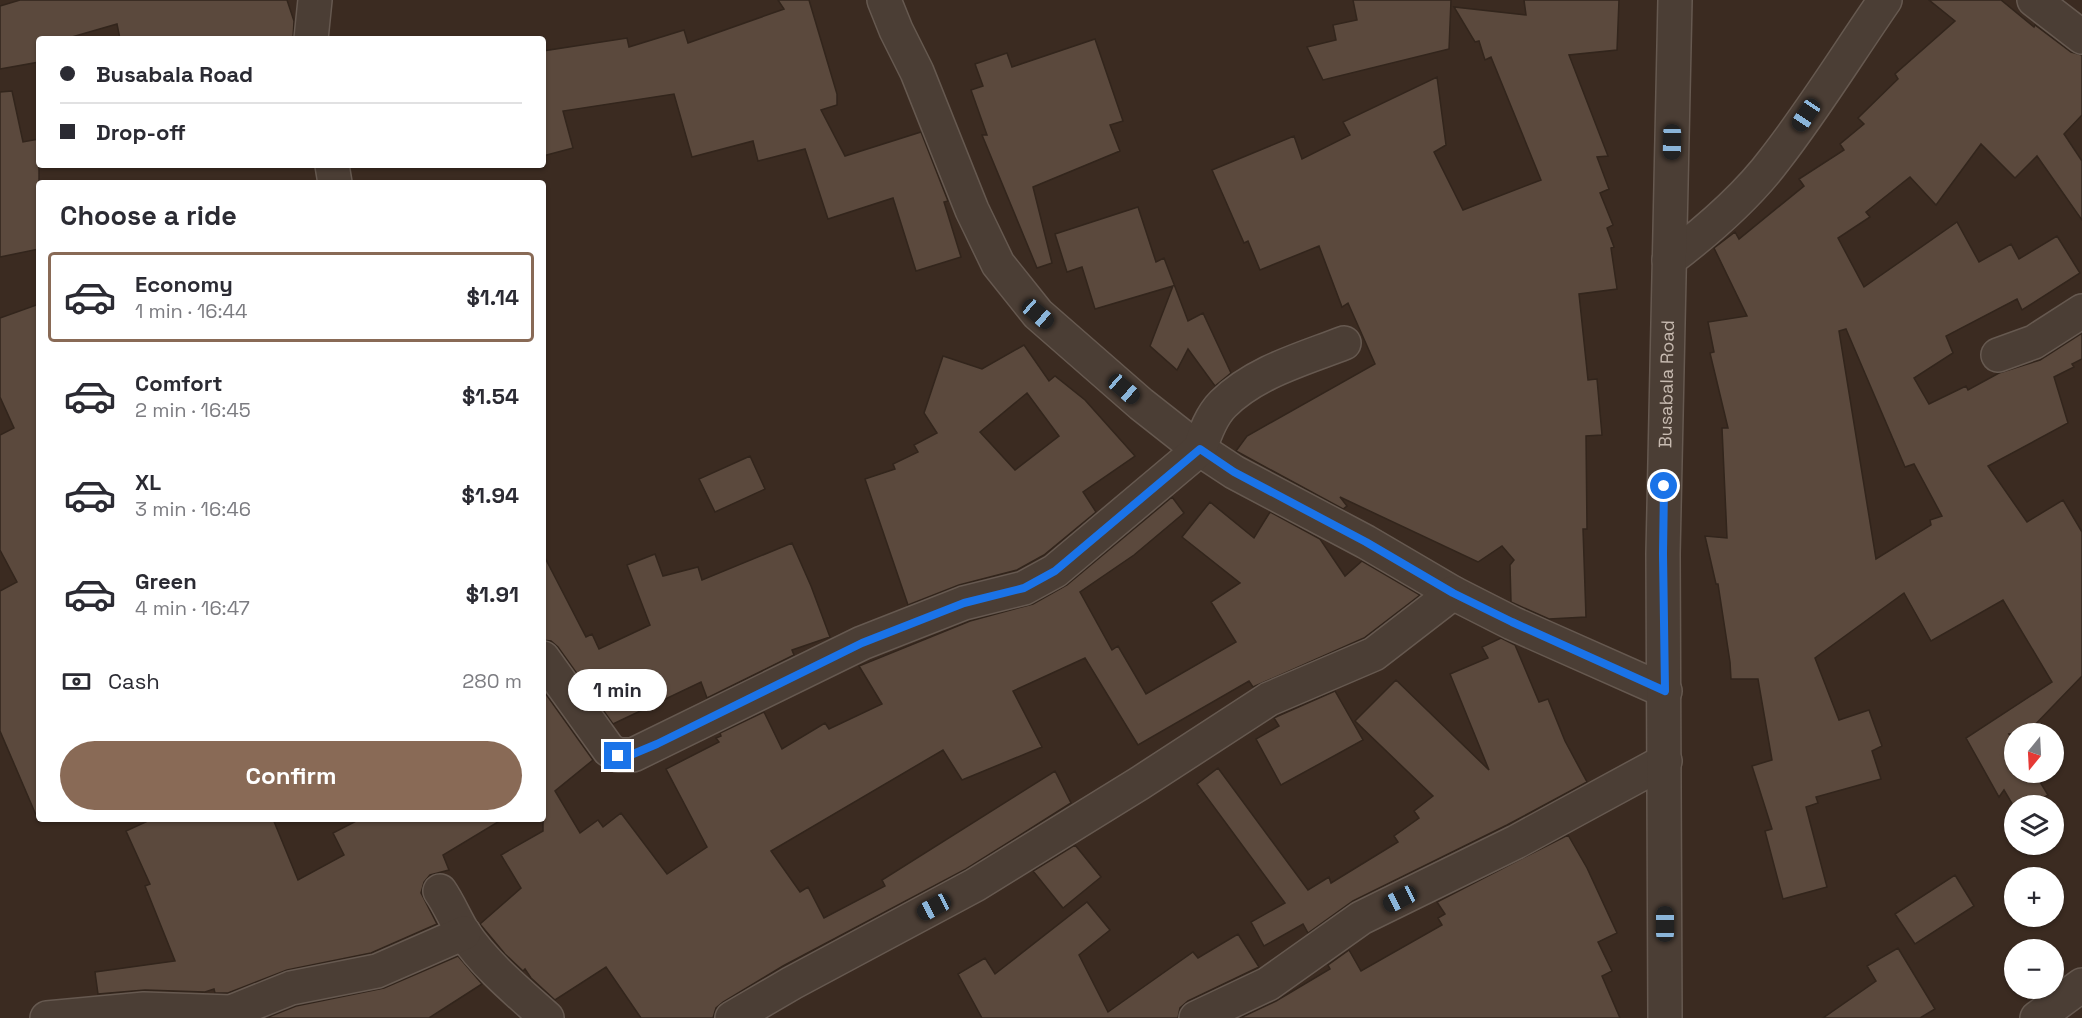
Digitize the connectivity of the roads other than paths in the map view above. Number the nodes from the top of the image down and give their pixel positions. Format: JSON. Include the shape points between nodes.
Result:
{"nodes":[{"id":1,"x":315,"y":0,"type":"edge"},
{"id":2,"x":884,"y":0,"type":"edge"},
{"id":3,"x":1675,"y":0,"type":"edge"},
{"id":4,"x":1885,"y":0,"type":"edge"},
{"id":5,"x":2034,"y":0,"type":"edge"},
{"id":6,"x":311,"y":36,"type":"edge"},
{"id":7,"x":2082,"y":37,"type":"edge"},
{"id":8,"x":1669,"y":260,"type":"junction"},
{"id":9,"x":2082,"y":311,"type":"edge"},
{"id":10,"x":1344,"y":343,"type":"dead end"},
{"id":11,"x":1998,"y":355,"type":"dead end"},
{"id":12,"x":1200,"y":449,"type":"junction"},
{"id":13,"x":1453,"y":593,"type":"junction"},
{"id":14,"x":546,"y":661,"type":"edge"},
{"id":15,"x":1665,"y":691,"type":"junction"},
{"id":16,"x":1665,"y":760,"type":"junction"},
{"id":17,"x":440,"y":891,"type":"dead end"},
{"id":18,"x":464,"y":933,"type":"junction"},
{"id":19,"x":2082,"y":985,"type":"edge"},
{"id":20,"x":47,"y":1018,"type":"edge"},
{"id":21,"x":547,"y":1018,"type":"edge"},
{"id":22,"x":732,"y":1018,"type":"edge"},
{"id":23,"x":1197,"y":1018,"type":"edge"},
{"id":24,"x":1665,"y":1018,"type":"edge"},
{"id":25,"x":2037,"y":1018,"type":"edge"}],
"edges":[{"from":1,"to":6,"type":"street"},
{"from":2,"to":12,"type":"street","via":[[998,264],[1038,314],[1141,404]]},
{"from":3,"to":8,"type":"street","name":"Busabala Road"},
{"from":4,"to":8,"type":"street","via":[[1775,160],[1732,206]]},
{"from":5,"to":7,"type":"street"},
{"from":8,"to":15,"type":"street","name":"Busabala Road","via":[[1663,554]]},
{"from":9,"to":11,"type":"street","via":[[2034,342]]},
{"from":10,"to":12,"type":"street","via":[[1250,383],[1222,405],[1206,430]]},
{"from":12,"to":13,"type":"street","via":[[1234,472]]},
{"from":12,"to":14,"type":"street","via":[[1055,571],[1024,588],[964,603],[862,643],[633,754],[618,756],[609,750]]},
{"from":13,"to":15,"type":"street"},
{"from":13,"to":22,"type":"street","via":[[1374,654],[1269,699],[975,885]]},
{"from":15,"to":16,"type":"street","name":"Busabala Road"},
{"from":16,"to":23,"type":"street","via":[[1516,842],[1361,918],[1268,984]]},
{"from":16,"to":24,"type":"street","name":"Busabala Road"},
{"from":17,"to":18,"type":"street"},
{"from":18,"to":20,"type":"street","via":[[377,971],[291,988],[231,1012],[144,1009]]},
{"from":18,"to":21,"type":"street","via":[[500,976]]},
{"from":19,"to":25,"type":"street"}]}
